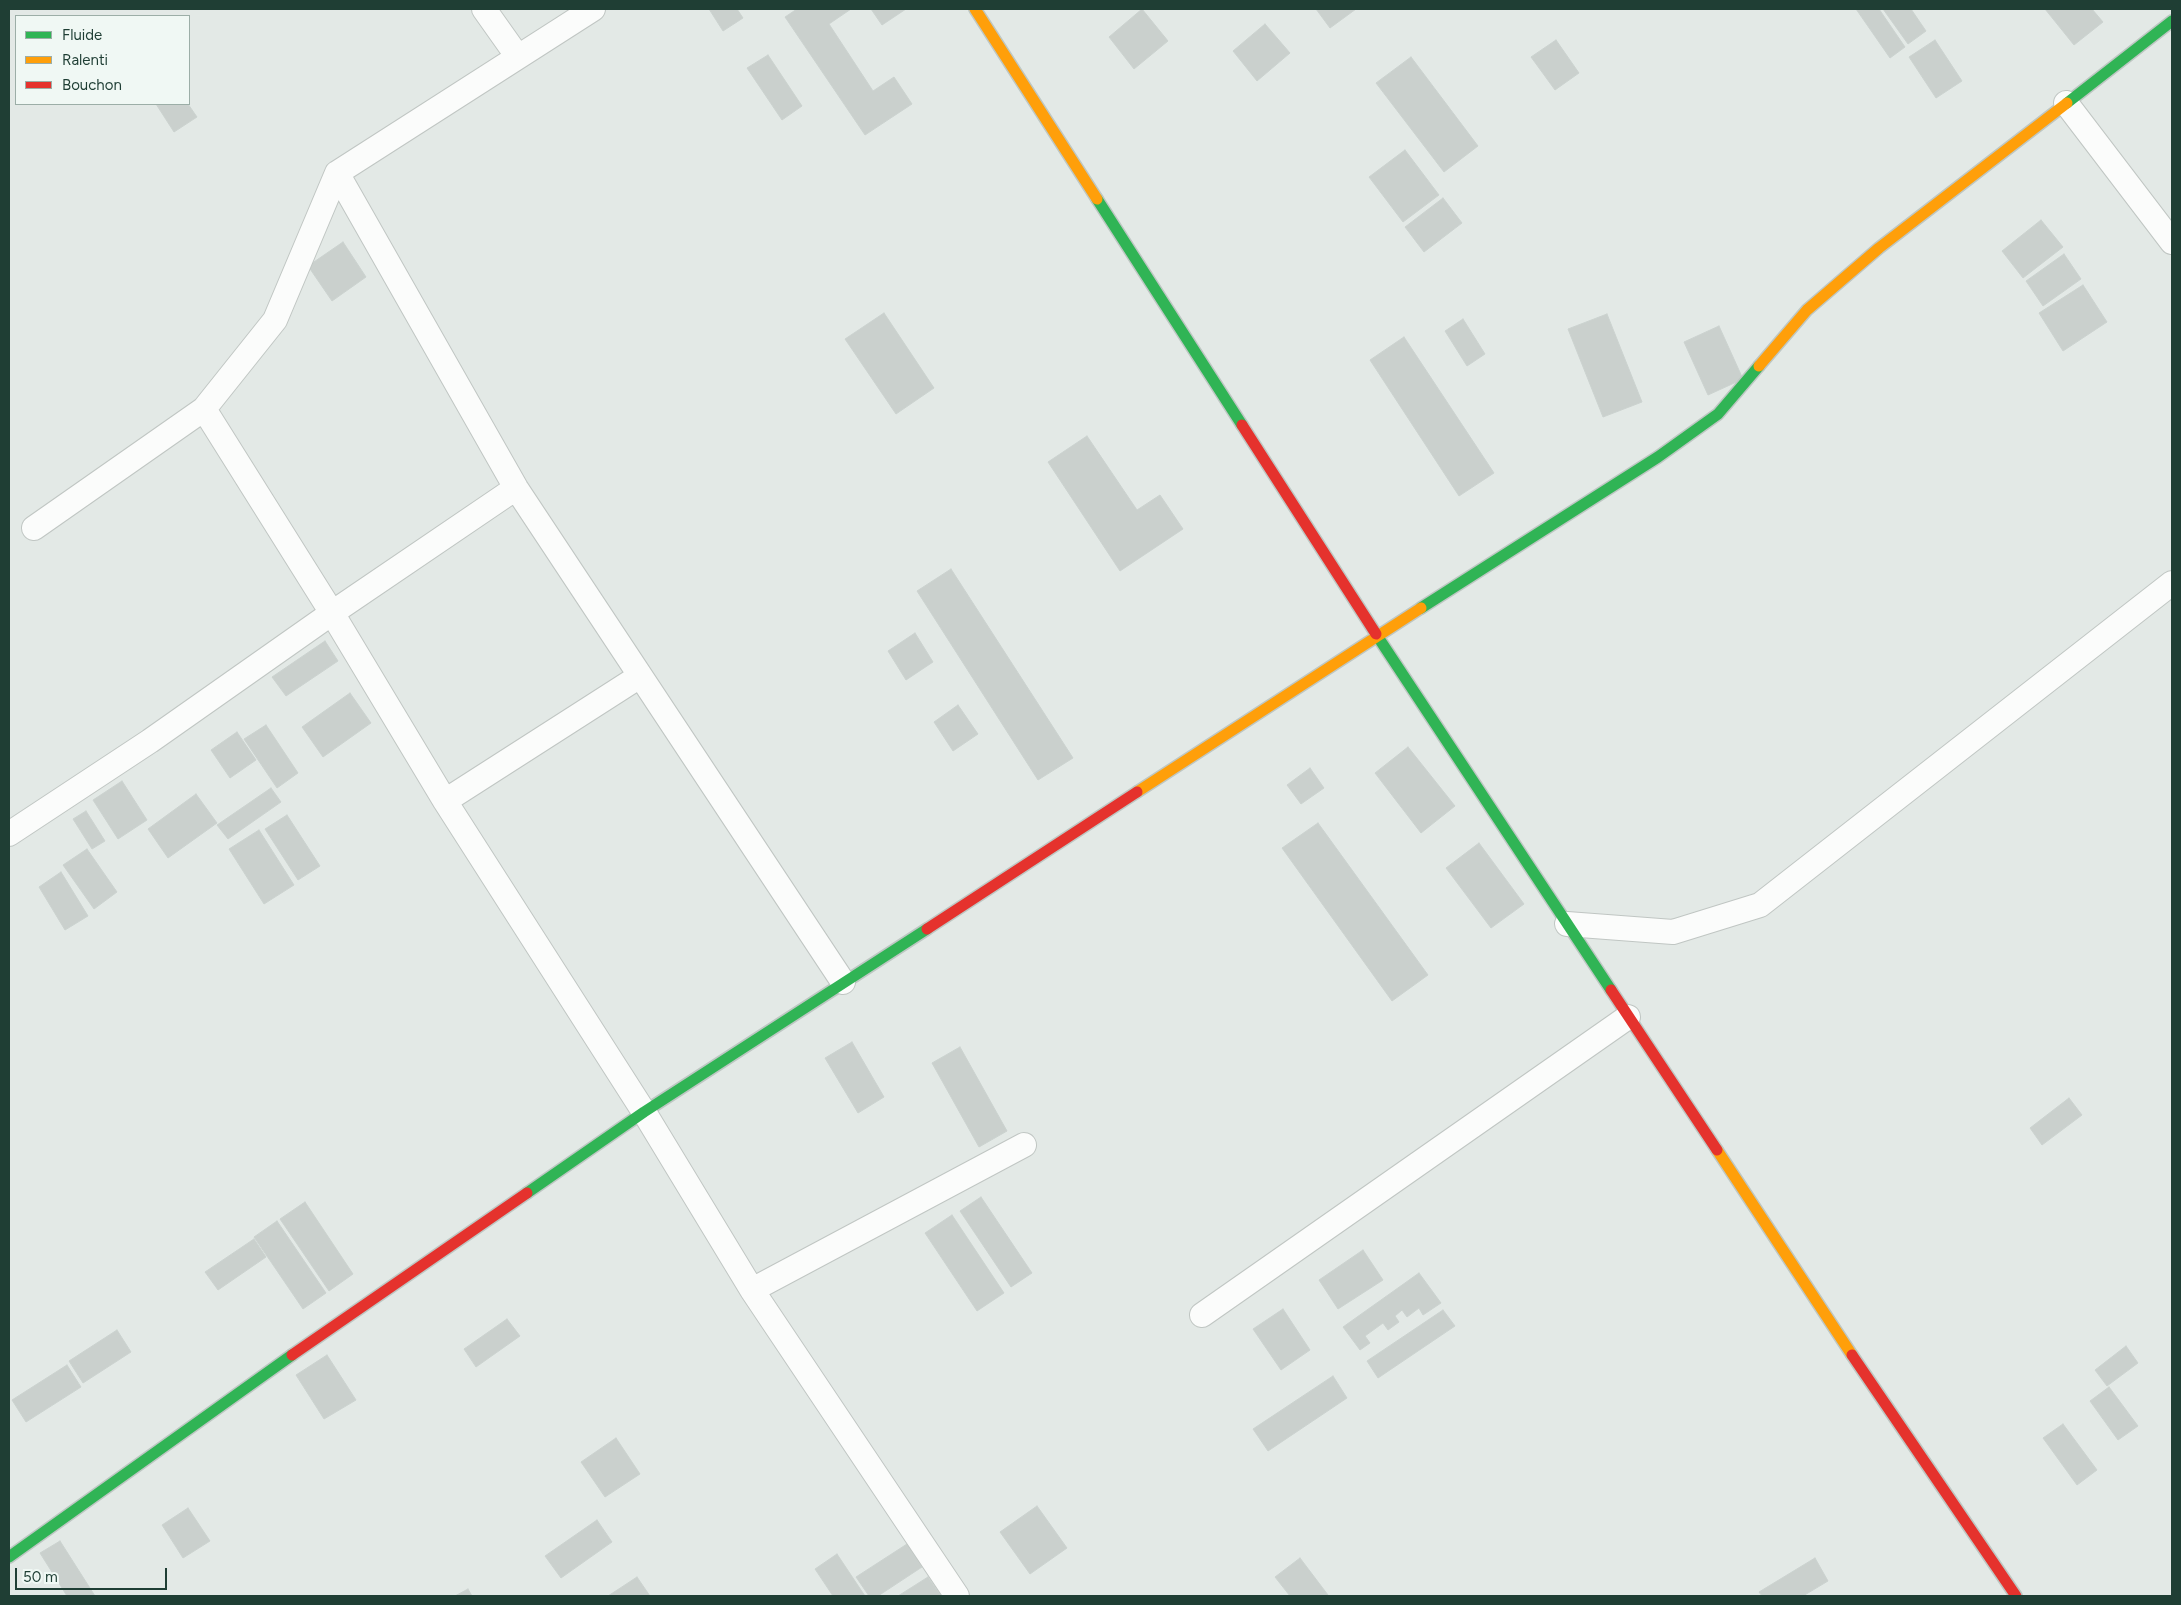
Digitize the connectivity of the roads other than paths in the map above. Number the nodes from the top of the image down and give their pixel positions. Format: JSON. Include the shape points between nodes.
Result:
{"nodes":[{"id":1,"x":484,"y":9,"type":"edge"},
{"id":2,"x":594,"y":9,"type":"edge"},
{"id":3,"x":975,"y":9,"type":"edge"},
{"id":4,"x":2172,"y":21,"type":"edge"},
{"id":5,"x":518,"y":57,"type":"junction"},
{"id":6,"x":2066,"y":104,"type":"junction"},
{"id":7,"x":337,"y":173,"type":"junction"},
{"id":8,"x":2172,"y":242,"type":"edge"},
{"id":9,"x":204,"y":409,"type":"junction"},
{"id":10,"x":516,"y":488,"type":"junction"},
{"id":11,"x":34,"y":528,"type":"dead end"},
{"id":12,"x":2172,"y":583,"type":"edge"},
{"id":13,"x":332,"y":613,"type":"junction"},
{"id":14,"x":1377,"y":636,"type":"junction"},
{"id":15,"x":640,"y":676,"type":"junction"},
{"id":16,"x":446,"y":801,"type":"junction"},
{"id":17,"x":9,"y":834,"type":"edge"},
{"id":18,"x":1567,"y":924,"type":"junction"},
{"id":19,"x":844,"y":982,"type":"junction"},
{"id":20,"x":1628,"y":1017,"type":"junction"},
{"id":21,"x":644,"y":1112,"type":"junction"},
{"id":22,"x":1024,"y":1145,"type":"dead end"},
{"id":23,"x":752,"y":1290,"type":"junction"},
{"id":24,"x":1202,"y":1315,"type":"dead end"},
{"id":25,"x":9,"y":1557,"type":"edge"},
{"id":26,"x":956,"y":1596,"type":"edge"},
{"id":27,"x":2016,"y":1596,"type":"edge"}],
"edges":[{"from":1,"to":5,"type":"street"},
{"from":2,"to":5,"type":"street"},
{"from":3,"to":14,"type":"street"},
{"from":4,"to":6,"type":"street"},
{"from":5,"to":7,"type":"street"},
{"from":6,"to":8,"type":"street"},
{"from":6,"to":14,"type":"street","via":[[1879,248],[1807,310],[1718,414],[1658,457]]},
{"from":7,"to":9,"type":"street","via":[[275,320]]},
{"from":7,"to":10,"type":"street"},
{"from":9,"to":11,"type":"street"},
{"from":9,"to":13,"type":"street"},
{"from":10,"to":13,"type":"street"},
{"from":10,"to":15,"type":"street"},
{"from":12,"to":18,"type":"street","via":[[1760,905],[1674,932]]},
{"from":13,"to":16,"type":"street"},
{"from":13,"to":17,"type":"street","via":[[150,741]]},
{"from":14,"to":18,"type":"street"},
{"from":14,"to":19,"type":"street"},
{"from":15,"to":16,"type":"street"},
{"from":15,"to":19,"type":"street"},
{"from":16,"to":21,"type":"street"},
{"from":18,"to":20,"type":"street"},
{"from":19,"to":21,"type":"street"},
{"from":20,"to":24,"type":"street"},
{"from":20,"to":27,"type":"street"},
{"from":21,"to":23,"type":"street"},
{"from":21,"to":25,"type":"street","via":[[254,1382]]},
{"from":22,"to":23,"type":"street"},
{"from":23,"to":26,"type":"street"}]}
